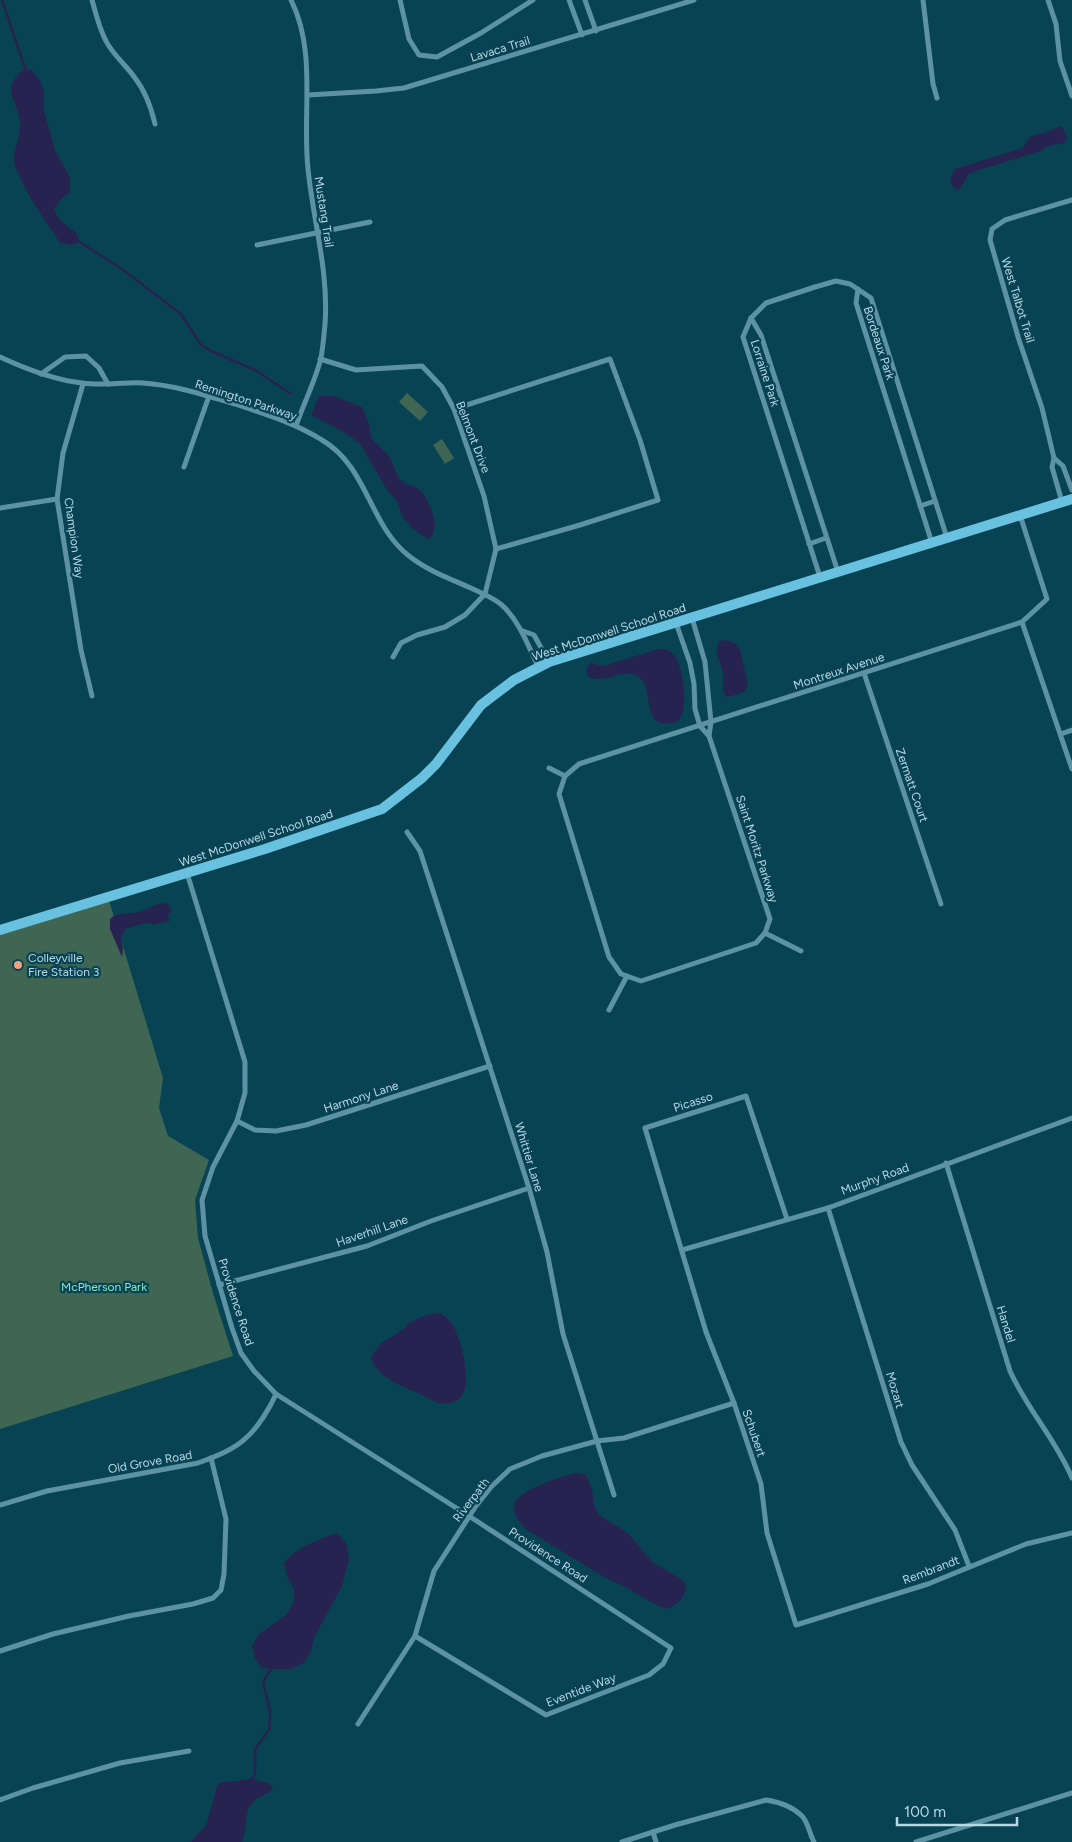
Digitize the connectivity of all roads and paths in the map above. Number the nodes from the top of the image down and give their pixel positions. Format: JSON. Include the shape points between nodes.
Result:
{"nodes":[{"id":1,"x":92,"y":0,"type":"edge"},
{"id":2,"x":291,"y":0,"type":"edge"},
{"id":3,"x":400,"y":0,"type":"edge"},
{"id":4,"x":533,"y":0,"type":"edge"},
{"id":5,"x":569,"y":0,"type":"edge"},
{"id":6,"x":585,"y":0,"type":"edge"},
{"id":7,"x":694,"y":0,"type":"edge"},
{"id":8,"x":923,"y":0,"type":"edge"},
{"id":9,"x":1048,"y":0,"type":"edge"},
{"id":10,"x":596,"y":30,"type":"junction"},
{"id":11,"x":582,"y":35,"type":"junction"},
{"id":12,"x":308,"y":95,"type":"junction"},
{"id":13,"x":1072,"y":96,"type":"edge"},
{"id":14,"x":938,"y":98,"type":"dead end"},
{"id":15,"x":155,"y":124,"type":"dead end"},
{"id":16,"x":1072,"y":200,"type":"edge"},
{"id":17,"x":370,"y":222,"type":"dead end"},
{"id":18,"x":318,"y":232,"type":"junction"},
{"id":19,"x":257,"y":245,"type":"dead end"},
{"id":20,"x":858,"y":289,"type":"junction"},
{"id":21,"x":751,"y":318,"type":"junction"},
{"id":22,"x":0,"y":357,"type":"edge"},
{"id":23,"x":320,"y":359,"type":"junction"},
{"id":24,"x":41,"y":374,"type":"junction"},
{"id":25,"x":83,"y":384,"type":"junction"},
{"id":26,"x":108,"y":384,"type":"junction"},
{"id":27,"x":209,"y":396,"type":"junction"},
{"id":28,"x":454,"y":409,"type":"junction"},
{"id":29,"x":296,"y":426,"type":"junction"},
{"id":30,"x":1054,"y":458,"type":"junction"},
{"id":31,"x":184,"y":467,"type":"dead end"},
{"id":32,"x":1072,"y":490,"type":"edge"},
{"id":33,"x":57,"y":500,"type":"junction"},
{"id":34,"x":1067,"y":500,"type":"edge"},
{"id":35,"x":935,"y":501,"type":"junction"},
{"id":36,"x":920,"y":506,"type":"junction"},
{"id":37,"x":0,"y":508,"type":"edge"},
{"id":38,"x":1020,"y":515,"type":"junction"},
{"id":39,"x":826,"y":538,"type":"junction"},
{"id":40,"x":947,"y":538,"type":"junction"},
{"id":41,"x":932,"y":543,"type":"junction"},
{"id":42,"x":810,"y":544,"type":"junction"},
{"id":43,"x":496,"y":549,"type":"junction"},
{"id":44,"x":838,"y":572,"type":"junction"},
{"id":45,"x":820,"y":577,"type":"junction"},
{"id":46,"x":485,"y":594,"type":"junction"},
{"id":47,"x":692,"y":618,"type":"junction"},
{"id":48,"x":676,"y":622,"type":"junction"},
{"id":49,"x":1022,"y":622,"type":"junction"},
{"id":50,"x":523,"y":631,"type":"junction"},
{"id":51,"x":393,"y":657,"type":"dead end"},
{"id":52,"x":549,"y":662,"type":"junction"},
{"id":53,"x":538,"y":666,"type":"junction"},
{"id":54,"x":864,"y":673,"type":"junction"},
{"id":55,"x":92,"y":696,"type":"dead end"},
{"id":56,"x":711,"y":722,"type":"junction"},
{"id":57,"x":700,"y":726,"type":"junction"},
{"id":58,"x":1072,"y":730,"type":"edge"},
{"id":59,"x":1061,"y":734,"type":"junction"},
{"id":60,"x":709,"y":736,"type":"junction"},
{"id":61,"x":549,"y":768,"type":"dead end"},
{"id":62,"x":1072,"y":769,"type":"edge"},
{"id":63,"x":565,"y":776,"type":"junction"},
{"id":64,"x":407,"y":832,"type":"dead end"},
{"id":65,"x":187,"y":873,"type":"junction"},
{"id":66,"x":942,"y":904,"type":"dead end"},
{"id":67,"x":0,"y":930,"type":"edge"},
{"id":68,"x":765,"y":933,"type":"junction"},
{"id":69,"x":801,"y":951,"type":"dead end"},
{"id":70,"x":627,"y":976,"type":"junction"},
{"id":71,"x":609,"y":1010,"type":"dead end"},
{"id":72,"x":490,"y":1066,"type":"junction"},
{"id":73,"x":1072,"y":1118,"type":"edge"},
{"id":74,"x":237,"y":1121,"type":"junction"},
{"id":75,"x":946,"y":1163,"type":"junction"},
{"id":76,"x":529,"y":1188,"type":"junction"},
{"id":77,"x":828,"y":1208,"type":"junction"},
{"id":78,"x":787,"y":1219,"type":"junction"},
{"id":79,"x":682,"y":1250,"type":"junction"},
{"id":80,"x":219,"y":1285,"type":"junction"},
{"id":81,"x":276,"y":1394,"type":"junction"},
{"id":82,"x":734,"y":1403,"type":"junction"},
{"id":83,"x":597,"y":1441,"type":"junction"},
{"id":84,"x":211,"y":1458,"type":"junction"},
{"id":85,"x":1072,"y":1478,"type":"edge"},
{"id":86,"x":614,"y":1495,"type":"dead end"},
{"id":87,"x":0,"y":1504,"type":"edge"},
{"id":88,"x":469,"y":1516,"type":"junction"},
{"id":89,"x":1072,"y":1533,"type":"edge"},
{"id":90,"x":969,"y":1566,"type":"junction"},
{"id":91,"x":796,"y":1625,"type":"joint"},
{"id":92,"x":415,"y":1636,"type":"junction"},
{"id":93,"x":671,"y":1648,"type":"joint"},
{"id":94,"x":0,"y":1651,"type":"edge"},
{"id":95,"x":358,"y":1724,"type":"dead end"},
{"id":96,"x":189,"y":1751,"type":"dead end"},
{"id":97,"x":1072,"y":1793,"type":"edge"},
{"id":98,"x":0,"y":1800,"type":"edge"},
{"id":99,"x":653,"y":1832,"type":"junction"},
{"id":100,"x":622,"y":1842,"type":"edge"},
{"id":101,"x":656,"y":1842,"type":"edge"},
{"id":102,"x":814,"y":1842,"type":"edge"},
{"id":103,"x":916,"y":1842,"type":"edge"}],
"edges":[{"from":1,"to":15,"type":"street","via":[[106,42],[144,92]]},
{"from":2,"to":12,"type":"street","name":"Mustang Trail","via":[[299,16],[304,43]]},
{"from":3,"to":4,"type":"street","via":[[409,39],[419,56],[437,57]]},
{"from":5,"to":11,"type":"street"},
{"from":6,"to":10,"type":"street"},
{"from":7,"to":10,"type":"street","name":"Lavaca Trail"},
{"from":8,"to":14,"type":"street","via":[[933,84]]},
{"from":9,"to":13,"type":"street","via":[[1056,24],[1060,61]]},
{"from":10,"to":11,"type":"street","name":"Lavaca Trail"},
{"from":11,"to":12,"type":"street","name":"Lavaca Trail","via":[[404,88]]},
{"from":12,"to":18,"type":"street","name":"Mustang Trail","via":[[307,165]]},
{"from":16,"to":30,"type":"street","name":"West Talbot Trail","via":[[1005,220],[992,229],[990,240],[1042,408]]},
{"from":17,"to":18,"type":"street"},
{"from":18,"to":19,"type":"street"},
{"from":18,"to":23,"type":"street","name":"Mustang Trail","via":[[326,307]]},
{"from":20,"to":21,"type":"street","via":[[836,281],[766,303]]},
{"from":20,"to":35,"type":"street","name":"Bordeaux Park","via":[[871,298]]},
{"from":20,"to":36,"type":"street","name":"Bordeaux Park","via":[[856,303]]},
{"from":21,"to":39,"type":"street","name":"Lorraine Park","via":[[761,335]]},
{"from":21,"to":42,"type":"street","name":"Lorraine Park","via":[[743,337]]},
{"from":22,"to":24,"type":"street","name":"Remington Parkway"},
{"from":23,"to":28,"type":"street","name":"Belmont Drive","via":[[356,370],[422,366],[442,387]]},
{"from":23,"to":29,"type":"street","name":"Mustang Trail"},
{"from":24,"to":25,"type":"street","name":"Remington Parkway"},
{"from":24,"to":26,"type":"street","via":[[65,357],[86,356],[99,368]]},
{"from":25,"to":26,"type":"street","name":"Remington Parkway"},
{"from":25,"to":33,"type":"street","name":"Champion Way","via":[[62,453]]},
{"from":26,"to":27,"type":"street","name":"Remington Parkway","via":[[143,383]]},
{"from":27,"to":29,"type":"street","name":"Remington Parkway"},
{"from":27,"to":31,"type":"street"},
{"from":28,"to":43,"type":"street","name":"Belmont Drive","via":[[474,465]]},
{"from":28,"to":43,"type":"street","via":[[610,360],[640,440],[658,500]]},
{"from":29,"to":46,"type":"street","name":"Remington Parkway","via":[[337,450],[358,476],[388,534],[409,557],[431,571]]},
{"from":30,"to":32,"type":"street","name":"West Talbot Trail","via":[[1063,466]]},
{"from":30,"to":34,"type":"street","name":"West Talbot Trail","via":[[1052,467]]},
{"from":33,"to":37,"type":"street"},
{"from":33,"to":55,"type":"street","name":"Champion Way","via":[[81,650]]},
{"from":34,"to":38,"type":"main road","name":"West McDonwell School Road"},
{"from":35,"to":36,"type":"street"},
{"from":35,"to":40,"type":"street","name":"Bordeaux Park"},
{"from":36,"to":41,"type":"street","name":"Bordeaux Park"},
{"from":38,"to":40,"type":"main road","name":"West McDonwell School Road"},
{"from":38,"to":49,"type":"street","name":"Montreux Avenue","via":[[1047,599]]},
{"from":39,"to":42,"type":"street"},
{"from":39,"to":44,"type":"street","name":"Lorraine Park"},
{"from":40,"to":41,"type":"main road","name":"West McDonwell School Road"},
{"from":41,"to":44,"type":"main road","name":"West McDonwell School Road"},
{"from":42,"to":45,"type":"street","name":"Lorraine Park"},
{"from":43,"to":46,"type":"street","name":"Belmont Drive"},
{"from":44,"to":45,"type":"main road","name":"West McDonwell School Road"},
{"from":45,"to":47,"type":"main road","name":"West McDonwell School Road"},
{"from":46,"to":50,"type":"street","name":"Remington Parkway","via":[[504,607]]},
{"from":46,"to":51,"type":"street","via":[[465,616],[401,643]]},
{"from":47,"to":48,"type":"main road","name":"West McDonwell School Road"},
{"from":47,"to":56,"type":"street","name":"Saint Moritz Parkway","via":[[705,662]]},
{"from":48,"to":52,"type":"main road","name":"West McDonwell School Road"},
{"from":48,"to":57,"type":"street","name":"Saint Moritz Parkway","via":[[690,663]]},
{"from":49,"to":54,"type":"street","name":"Montreux Avenue"},
{"from":49,"to":59,"type":"street"},
{"from":50,"to":52,"type":"street","name":"Remington Parkway","via":[[534,635]]},
{"from":50,"to":53,"type":"street","name":"Remington Parkway"},
{"from":52,"to":53,"type":"main road","name":"West McDonwell School Road"},
{"from":53,"to":65,"type":"main road","name":"West McDonwell School Road","via":[[481,705],[436,764],[382,809]]},
{"from":54,"to":56,"type":"street","name":"Montreux Avenue"},
{"from":54,"to":66,"type":"street","name":"Zermatt Court"},
{"from":56,"to":57,"type":"street","name":"Montreux Avenue"},
{"from":56,"to":60,"type":"street","name":"Saint Moritz Parkway"},
{"from":57,"to":60,"type":"street","name":"Saint Moritz Parkway"},
{"from":57,"to":63,"type":"street","name":"Montreux Avenue","via":[[579,764]]},
{"from":58,"to":59,"type":"street"},
{"from":59,"to":62,"type":"street"},
{"from":60,"to":68,"type":"street","name":"Saint Moritz Parkway","via":[[770,919]]},
{"from":61,"to":63,"type":"street"},
{"from":63,"to":70,"type":"street","via":[[559,794],[609,957],[621,974]]},
{"from":64,"to":72,"type":"street","name":"Whittier Lane","via":[[420,851]]},
{"from":65,"to":67,"type":"main road","name":"West McDonwell School Road"},
{"from":65,"to":74,"type":"street","name":"Providence Road","via":[[245,1062],[245,1093]]},
{"from":68,"to":69,"type":"street"},
{"from":68,"to":70,"type":"street","via":[[756,943],[641,982]]},
{"from":70,"to":71,"type":"street"},
{"from":72,"to":74,"type":"street","name":"Harmony Lane","via":[[306,1125],[276,1131],[255,1130]]},
{"from":72,"to":76,"type":"street","name":"Whittier Lane"},
{"from":73,"to":75,"type":"street","name":"Murphy Road"},
{"from":74,"to":80,"type":"street","name":"Providence Road","via":[[213,1167],[202,1200],[205,1236]]},
{"from":75,"to":77,"type":"street","name":"Murphy Road"},
{"from":75,"to":85,"type":"street","name":"Handel","via":[[1010,1371],[1020,1394]]},
{"from":76,"to":80,"type":"street","name":"Haverhill Lane","via":[[431,1220],[366,1246]]},
{"from":76,"to":83,"type":"street","name":"Whittier Lane","via":[[547,1252],[564,1334]]},
{"from":77,"to":78,"type":"street","name":"Murphy Road"},
{"from":77,"to":90,"type":"street","name":"Mozart","via":[[901,1442],[912,1465],[955,1530]]},
{"from":78,"to":79,"type":"street","name":"Murphy Road"},
{"from":78,"to":79,"type":"street","name":"Picasso","via":[[746,1096],[644,1128]]},
{"from":79,"to":82,"type":"street","name":"Schubert","via":[[706,1332]]},
{"from":80,"to":81,"type":"street","name":"Providence Road","via":[[241,1353]]},
{"from":81,"to":84,"type":"street","name":"Old Grove Road","via":[[247,1438]]},
{"from":81,"to":88,"type":"street","name":"Providence Road"},
{"from":82,"to":83,"type":"street","name":"Riverpath","via":[[624,1438]]},
{"from":82,"to":91,"type":"street","name":"Schubert","via":[[761,1484],[767,1534]]},
{"from":83,"to":86,"type":"street","name":"Whittier Lane"},
{"from":83,"to":88,"type":"street","name":"Riverpath","via":[[542,1456],[510,1469]]},
{"from":84,"to":87,"type":"street","name":"Old Grove Road","via":[[46,1491]]},
{"from":84,"to":94,"type":"street","via":[[226,1519],[224,1574],[221,1590],[213,1598],[53,1634]]},
{"from":88,"to":92,"type":"street","name":"Riverpath","via":[[434,1571]]},
{"from":88,"to":93,"type":"street","name":"Providence Road"},
{"from":89,"to":90,"type":"street","name":"Rembrandt","via":[[1026,1544]]},
{"from":90,"to":91,"type":"street","name":"Rembrandt","via":[[928,1584]]},
{"from":92,"to":93,"type":"street","name":"Eventide Way","via":[[546,1715],[650,1675],[663,1664]]},
{"from":92,"to":95,"type":"street","name":"Riverpath"},
{"from":96,"to":98,"type":"street","via":[[120,1763]]},
{"from":97,"to":103,"type":"street"},
{"from":99,"to":100,"type":"street"},
{"from":99,"to":101,"type":"street"},
{"from":99,"to":102,"type":"street","via":[[766,1800],[786,1805],[803,1817]]}]}
